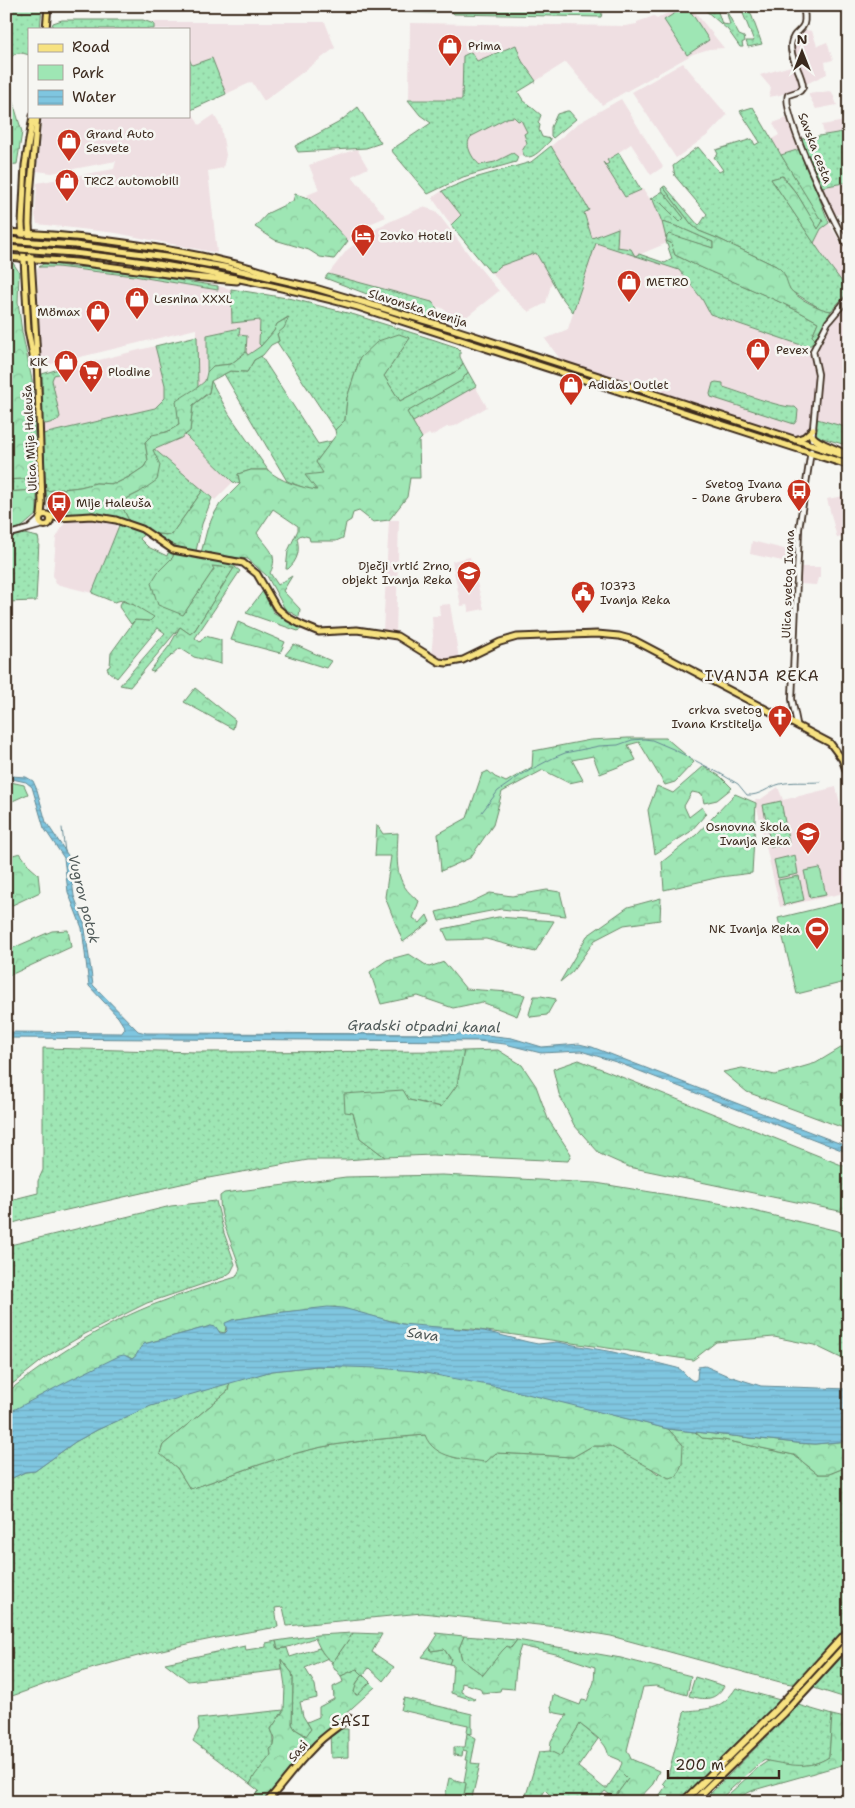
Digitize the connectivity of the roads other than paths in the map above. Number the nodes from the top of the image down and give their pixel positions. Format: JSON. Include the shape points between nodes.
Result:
{"nodes":[{"id":1,"x":48,"y":6,"type":"edge"},
{"id":2,"x":803,"y":6,"type":"edge"},
{"id":3,"x":46,"y":28,"type":"edge"},
{"id":4,"x":35,"y":118,"type":"edge"},
{"id":5,"x":35,"y":118,"type":"edge"},
{"id":6,"x":6,"y":232,"type":"edge"},
{"id":7,"x":22,"y":233,"type":"junction"},
{"id":8,"x":30,"y":233,"type":"junction"},
{"id":9,"x":6,"y":240,"type":"edge"},
{"id":10,"x":6,"y":248,"type":"edge"},
{"id":11,"x":849,"y":248,"type":"edge"},
{"id":12,"x":6,"y":257,"type":"edge"},
{"id":13,"x":24,"y":258,"type":"junction"},
{"id":14,"x":31,"y":258,"type":"junction"},
{"id":15,"x":248,"y":280,"type":"junction"},
{"id":16,"x":287,"y":281,"type":"junction"},
{"id":17,"x":849,"y":297,"type":"edge"},
{"id":18,"x":37,"y":371,"type":"junction"},
{"id":19,"x":813,"y":429,"type":"junction"},
{"id":20,"x":812,"y":436,"type":"junction"},
{"id":21,"x":796,"y":440,"type":"junction"},
{"id":22,"x":812,"y":445,"type":"junction"},
{"id":23,"x":810,"y":453,"type":"junction"},
{"id":24,"x":849,"y":457,"type":"edge"},
{"id":25,"x":849,"y":464,"type":"edge"},
{"id":26,"x":42,"y":504,"type":"junction"},
{"id":27,"x":49,"y":516,"type":"junction"},
{"id":28,"x":72,"y":517,"type":"junction"},
{"id":29,"x":40,"y":518,"type":"junction"},
{"id":30,"x":46,"y":525,"type":"junction"},
{"id":31,"x":22,"y":531,"type":"junction"},
{"id":32,"x":6,"y":535,"type":"edge"},
{"id":33,"x":797,"y":724,"type":"junction"},
{"id":34,"x":849,"y":778,"type":"edge"},
{"id":35,"x":849,"y":1630,"type":"edge"},
{"id":36,"x":849,"y":1642,"type":"edge"},
{"id":37,"x":781,"y":1711,"type":"junction"},
{"id":38,"x":349,"y":1718,"type":"dead end"},
{"id":39,"x":267,"y":1802,"type":"edge"},
{"id":40,"x":683,"y":1802,"type":"edge"},
{"id":41,"x":693,"y":1802,"type":"edge"}],
"edges":[{"from":1,"to":3,"type":"main road"},
{"from":2,"to":11,"type":"street","name":"Savska cesta","via":[[806,21],[793,37],[791,47],[803,87],[788,95],[787,103],[799,142],[830,214]]},
{"from":4,"to":7,"type":"main road","name":"Ulica Mije Haleuša","via":[[22,193]]},
{"from":5,"to":8,"type":"main road","name":"Ulica Mije Haleuša"},
{"from":6,"to":7,"type":"main road"},
{"from":7,"to":8,"type":"main road"},
{"from":7,"to":13,"type":"main road","name":"Ulica Mije Haleuša"},
{"from":8,"to":14,"type":"main road","name":"Ulica Mije Haleuša"},
{"from":8,"to":16,"type":"main road","via":[[174,250],[250,267]]},
{"from":9,"to":16,"type":"main road","name":"Slavonska avenija","bridge":true,"via":[[176,258]]},
{"from":10,"to":15,"type":"main road","name":"Slavonska avenija","bridge":true,"via":[[165,264]]},
{"from":12,"to":13,"type":"main road"},
{"from":13,"to":14,"type":"main road"},
{"from":13,"to":18,"type":"main road","name":"Ulica Mije Haleuša","via":[[28,330]]},
{"from":14,"to":15,"type":"main road","via":[[206,279]]},
{"from":14,"to":18,"type":"main road","name":"Ulica Mije Haleuša"},
{"from":15,"to":23,"type":"main road","name":"Slavonska avenija","via":[[403,320]]},
{"from":16,"to":21,"type":"main road","name":"Slavonska avenija","via":[[396,311]]},
{"from":17,"to":19,"type":"street","via":[[828,322],[813,352],[818,374]]},
{"from":18,"to":26,"type":"main road","name":"Ulica Mije Haleuša"},
{"from":19,"to":20,"type":"street"},
{"from":19,"to":21,"type":"main road","via":[[804,438]]},
{"from":20,"to":22,"type":"street"},
{"from":20,"to":24,"type":"highway"},
{"from":21,"to":22,"type":"main road","name":"Slavonska avenija"},
{"from":22,"to":23,"type":"street","name":"Ulica svetog Ivana"},
{"from":22,"to":24,"type":"highway"},
{"from":23,"to":25,"type":"highway"},
{"from":23,"to":33,"type":"street","name":"Ulica svetog Ivana","via":[[799,534],[792,699]]},
{"from":26,"to":27,"type":"main road","name":"Ulica Mije Haleuša"},
{"from":26,"to":29,"type":"main road","name":"Ulica Mije Haleuša"},
{"from":27,"to":28,"type":"main road"},
{"from":27,"to":29,"type":"main road"},
{"from":27,"to":30,"type":"main road","via":[[51,520]]},
{"from":28,"to":30,"type":"main road"},
{"from":28,"to":33,"type":"main road","via":[[116,520],[142,529],[173,550],[245,564],[260,576],[280,610],[315,631],[354,629],[397,636],[434,659],[447,662],[463,660],[517,637],[619,636],[647,646]]},
{"from":29,"to":30,"type":"main road"},
{"from":29,"to":31,"type":"street"},
{"from":30,"to":31,"type":"street"},
{"from":31,"to":32,"type":"street"},
{"from":33,"to":34,"type":"main road","via":[[835,747]]},
{"from":35,"to":37,"type":"highway"},
{"from":36,"to":37,"type":"highway"},
{"from":37,"to":40,"type":"highway"},
{"from":37,"to":41,"type":"highway"},
{"from":38,"to":39,"type":"main road","name":"Sasi","via":[[312,1748]]}]}
